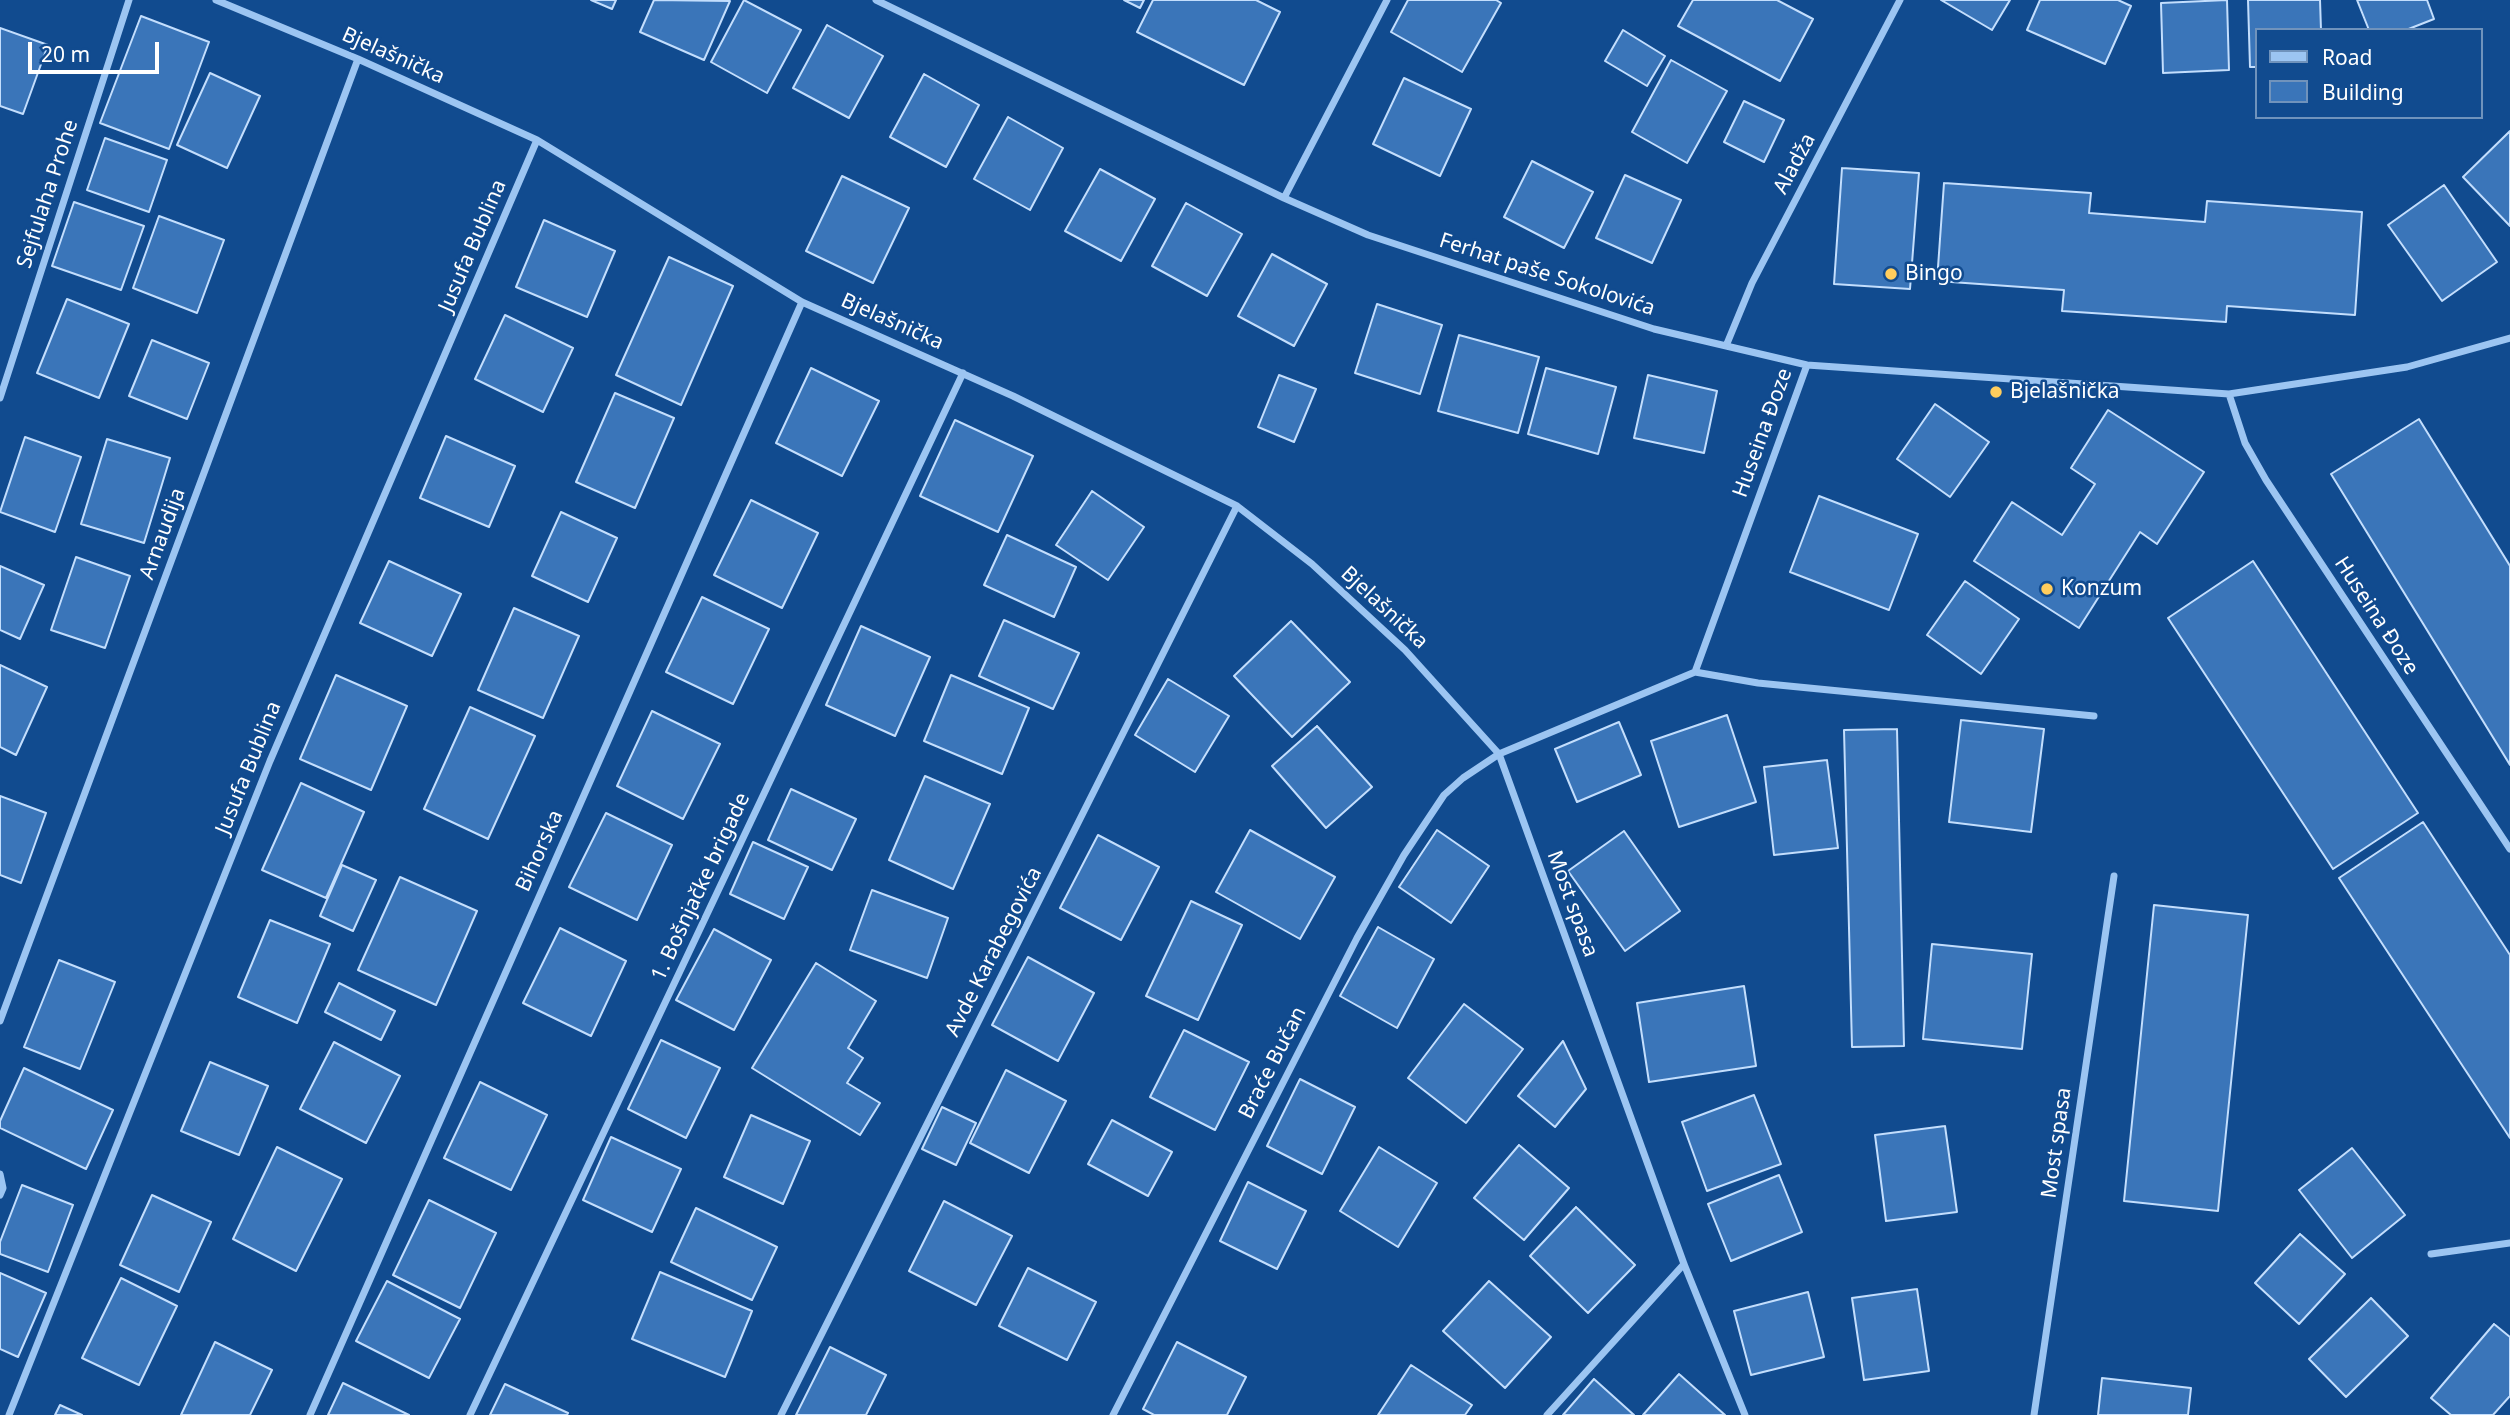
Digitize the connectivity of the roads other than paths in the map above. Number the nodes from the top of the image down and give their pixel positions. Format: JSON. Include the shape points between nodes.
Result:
{"nodes":[{"id":1,"x":129,"y":0,"type":"edge"},
{"id":2,"x":216,"y":0,"type":"edge"},
{"id":3,"x":1387,"y":0,"type":"edge"},
{"id":4,"x":1900,"y":0,"type":"edge"},
{"id":5,"x":881,"y":1,"type":"edge"},
{"id":6,"x":358,"y":59,"type":"junction"},
{"id":7,"x":537,"y":140,"type":"junction"},
{"id":8,"x":1284,"y":198,"type":"junction"},
{"id":9,"x":802,"y":302,"type":"junction"},
{"id":10,"x":2510,"y":338,"type":"edge"},
{"id":11,"x":1726,"y":346,"type":"junction"},
{"id":12,"x":1807,"y":365,"type":"junction"},
{"id":13,"x":963,"y":373,"type":"junction"},
{"id":14,"x":2229,"y":394,"type":"junction"},
{"id":15,"x":0,"y":398,"type":"edge"},
{"id":16,"x":1237,"y":506,"type":"junction"},
{"id":17,"x":1695,"y":672,"type":"junction"},
{"id":18,"x":2094,"y":716,"type":"dead end"},
{"id":19,"x":1499,"y":754,"type":"junction"},
{"id":20,"x":2510,"y":849,"type":"edge"},
{"id":21,"x":2114,"y":876,"type":"dead end"},
{"id":22,"x":0,"y":1021,"type":"edge"},
{"id":23,"x":0,"y":1174,"type":"edge"},
{"id":24,"x":0,"y":1195,"type":"edge"},
{"id":25,"x":2510,"y":1243,"type":"edge"},
{"id":26,"x":2431,"y":1254,"type":"dead end"},
{"id":27,"x":1684,"y":1264,"type":"junction"},
{"id":28,"x":9,"y":1415,"type":"edge"},
{"id":29,"x":310,"y":1415,"type":"edge"},
{"id":30,"x":470,"y":1415,"type":"edge"},
{"id":31,"x":781,"y":1415,"type":"edge"},
{"id":32,"x":1113,"y":1415,"type":"edge"},
{"id":33,"x":1547,"y":1415,"type":"edge"},
{"id":34,"x":1745,"y":1415,"type":"edge"},
{"id":35,"x":2034,"y":1415,"type":"edge"}],
"edges":[{"from":1,"to":15,"type":"street","name":"Sejfulaha Prohe"},
{"from":2,"to":6,"type":"street","name":"Bjelašnička"},
{"from":3,"to":8,"type":"street"},
{"from":4,"to":11,"type":"street","name":"Aladža","via":[[1752,283]]},
{"from":5,"to":8,"type":"street","name":"Ferhat paše Sokolovića"},
{"from":6,"to":7,"type":"street","name":"Bjelašnička"},
{"from":6,"to":22,"type":"street","name":"Arnaudija"},
{"from":7,"to":9,"type":"street","name":"Bjelašnička"},
{"from":7,"to":28,"type":"street","name":"Jusufa Bublina","via":[[270,761]]},
{"from":8,"to":11,"type":"street","name":"Ferhat paše Sokolovića","via":[[1368,235],[1654,329]]},
{"from":9,"to":13,"type":"street","name":"Bjelašnička"},
{"from":9,"to":29,"type":"street","name":"Bihorska"},
{"from":10,"to":14,"type":"street","name":"Huseina Đoze","via":[[2407,368]]},
{"from":11,"to":12,"type":"street","name":"Ferhat paše Sokolovića"},
{"from":12,"to":14,"type":"street","name":"Huseina Đoze"},
{"from":12,"to":17,"type":"street","name":"Huseina Đoze"},
{"from":13,"to":16,"type":"street","name":"Bjelašnička"},
{"from":13,"to":30,"type":"street","name":"1. Bošnjačke brigade"},
{"from":14,"to":20,"type":"street","name":"Huseina Đoze","via":[[2245,443],[2266,480]]},
{"from":16,"to":19,"type":"street","name":"Bjelašnička","via":[[1312,564],[1405,650]]},
{"from":16,"to":31,"type":"street","name":"Avde Karabegovića"},
{"from":17,"to":18,"type":"street","via":[[1758,683]]},
{"from":17,"to":19,"type":"street"},
{"from":19,"to":27,"type":"street","name":"Most spasa"},
{"from":19,"to":32,"type":"street","name":"Braće Bučan","via":[[1444,795],[1404,855]]},
{"from":21,"to":35,"type":"street","name":"Most spasa"},
{"from":23,"to":24,"type":"street"},
{"from":25,"to":26,"type":"street"},
{"from":27,"to":33,"type":"street"},
{"from":27,"to":34,"type":"street","name":"Most spasa"}]}
